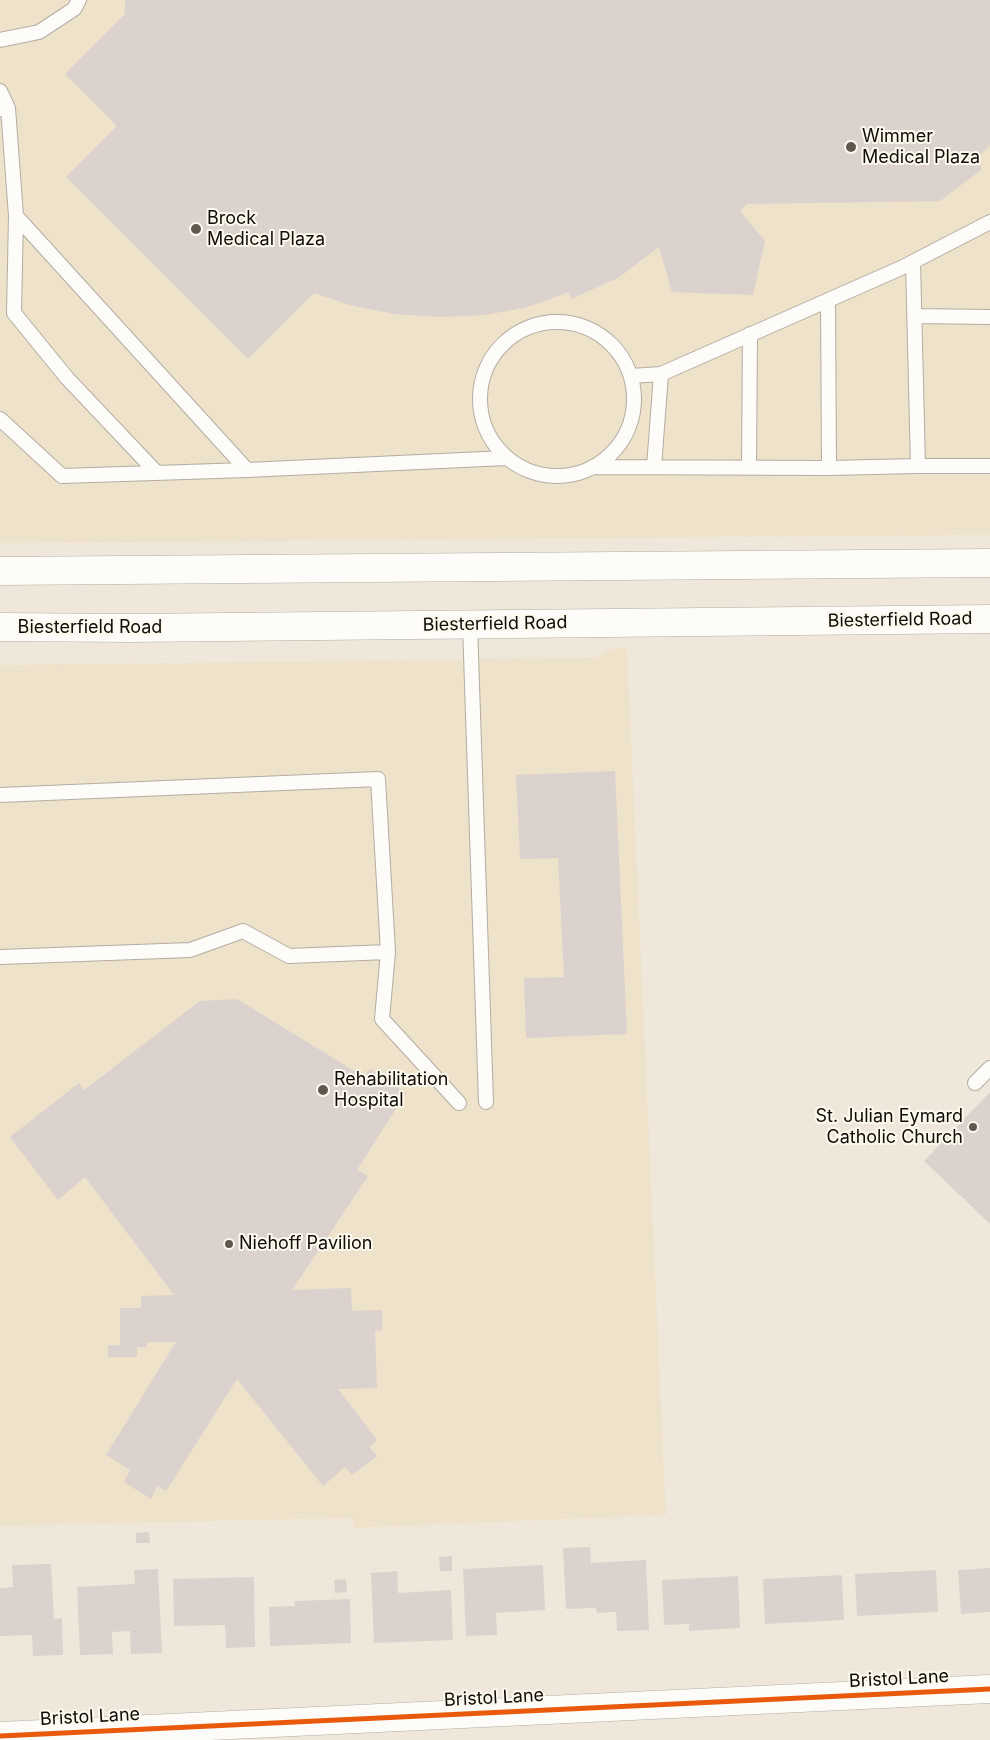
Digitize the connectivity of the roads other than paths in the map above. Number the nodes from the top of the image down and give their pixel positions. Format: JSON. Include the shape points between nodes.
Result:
{"nodes":[{"id":1,"x":79,"y":0,"type":"edge"},
{"id":2,"x":0,"y":40,"type":"edge"},
{"id":3,"x":0,"y":91,"type":"edge"},
{"id":4,"x":4,"y":108,"type":"edge"},
{"id":5,"x":16,"y":216,"type":"junction"},
{"id":6,"x":990,"y":222,"type":"edge"},
{"id":7,"x":913,"y":262,"type":"junction"},
{"id":8,"x":828,"y":300,"type":"junction"},
{"id":9,"x":914,"y":316,"type":"junction"},
{"id":10,"x":990,"y":317,"type":"edge"},
{"id":11,"x":750,"y":334,"type":"junction"},
{"id":12,"x":660,"y":374,"type":"junction"},
{"id":13,"x":631,"y":376,"type":"junction"},
{"id":14,"x":0,"y":419,"type":"edge"},
{"id":15,"x":506,"y":458,"type":"junction"},
{"id":16,"x":918,"y":466,"type":"junction"},
{"id":17,"x":990,"y":466,"type":"edge"},
{"id":18,"x":593,"y":467,"type":"junction"},
{"id":19,"x":654,"y":468,"type":"junction"},
{"id":20,"x":749,"y":468,"type":"junction"},
{"id":21,"x":829,"y":468,"type":"junction"},
{"id":22,"x":247,"y":470,"type":"junction"},
{"id":23,"x":156,"y":472,"type":"junction"},
{"id":24,"x":990,"y":563,"type":"edge"},
{"id":25,"x":0,"y":571,"type":"edge"},
{"id":26,"x":990,"y":619,"type":"edge"},
{"id":27,"x":470,"y":624,"type":"junction"},
{"id":28,"x":0,"y":627,"type":"edge"},
{"id":29,"x":0,"y":795,"type":"edge"},
{"id":30,"x":388,"y":952,"type":"junction"},
{"id":31,"x":0,"y":957,"type":"edge"},
{"id":32,"x":990,"y":1068,"type":"edge"},
{"id":33,"x":976,"y":1082,"type":"dead end"},
{"id":34,"x":486,"y":1102,"type":"dead end"},
{"id":35,"x":459,"y":1103,"type":"dead end"},
{"id":36,"x":990,"y":1689,"type":"edge"},
{"id":37,"x":160,"y":1734,"type":"edge"},
{"id":38,"x":0,"y":1736,"type":"edge"}],
"edges":[{"from":1,"to":2,"type":"lane","via":[[74,9],[39,32]]},
{"from":3,"to":4,"type":"lane"},
{"from":4,"to":5,"type":"lane"},
{"from":5,"to":22,"type":"lane"},
{"from":5,"to":23,"type":"lane","via":[[14,313],[67,378]]},
{"from":6,"to":7,"type":"lane"},
{"from":7,"to":8,"type":"lane"},
{"from":7,"to":9,"type":"lane"},
{"from":8,"to":11,"type":"lane"},
{"from":8,"to":21,"type":"lane"},
{"from":9,"to":10,"type":"lane"},
{"from":9,"to":16,"type":"lane"},
{"from":11,"to":12,"type":"lane"},
{"from":11,"to":20,"type":"lane"},
{"from":12,"to":13,"type":"lane"},
{"from":12,"to":19,"type":"lane"},
{"from":13,"to":15,"type":"lane","via":[[619,352],[601,335],[577,324],[551,321],[518,332],[504,342],[488,362],[480,387],[480,413],[486,430]]},
{"from":13,"to":18,"type":"lane","via":[[634,402],[628,428],[614,450]]},
{"from":14,"to":23,"type":"lane","via":[[62,476]]},
{"from":15,"to":18,"type":"lane","via":[[526,470],[548,475],[572,474]]},
{"from":15,"to":22,"type":"lane"},
{"from":16,"to":17,"type":"lane"},
{"from":16,"to":21,"type":"lane"},
{"from":18,"to":19,"type":"lane"},
{"from":19,"to":20,"type":"lane"},
{"from":20,"to":21,"type":"lane"},
{"from":22,"to":23,"type":"lane"},
{"from":24,"to":25,"type":"main road"},
{"from":26,"to":27,"type":"main road","name":"Biesterfield Road"},
{"from":27,"to":28,"type":"main road","name":"Biesterfield Road"},
{"from":27,"to":34,"type":"lane"},
{"from":29,"to":30,"type":"lane","via":[[378,779]]},
{"from":30,"to":31,"type":"lane","via":[[289,956],[243,931],[190,950]]},
{"from":30,"to":35,"type":"lane","via":[[382,1019]]},
{"from":32,"to":33,"type":"lane"},
{"from":36,"to":37,"type":"main road","name":"Bristol Lane"},
{"from":37,"to":38,"type":"main road","name":"Bristol Lane"}]}
